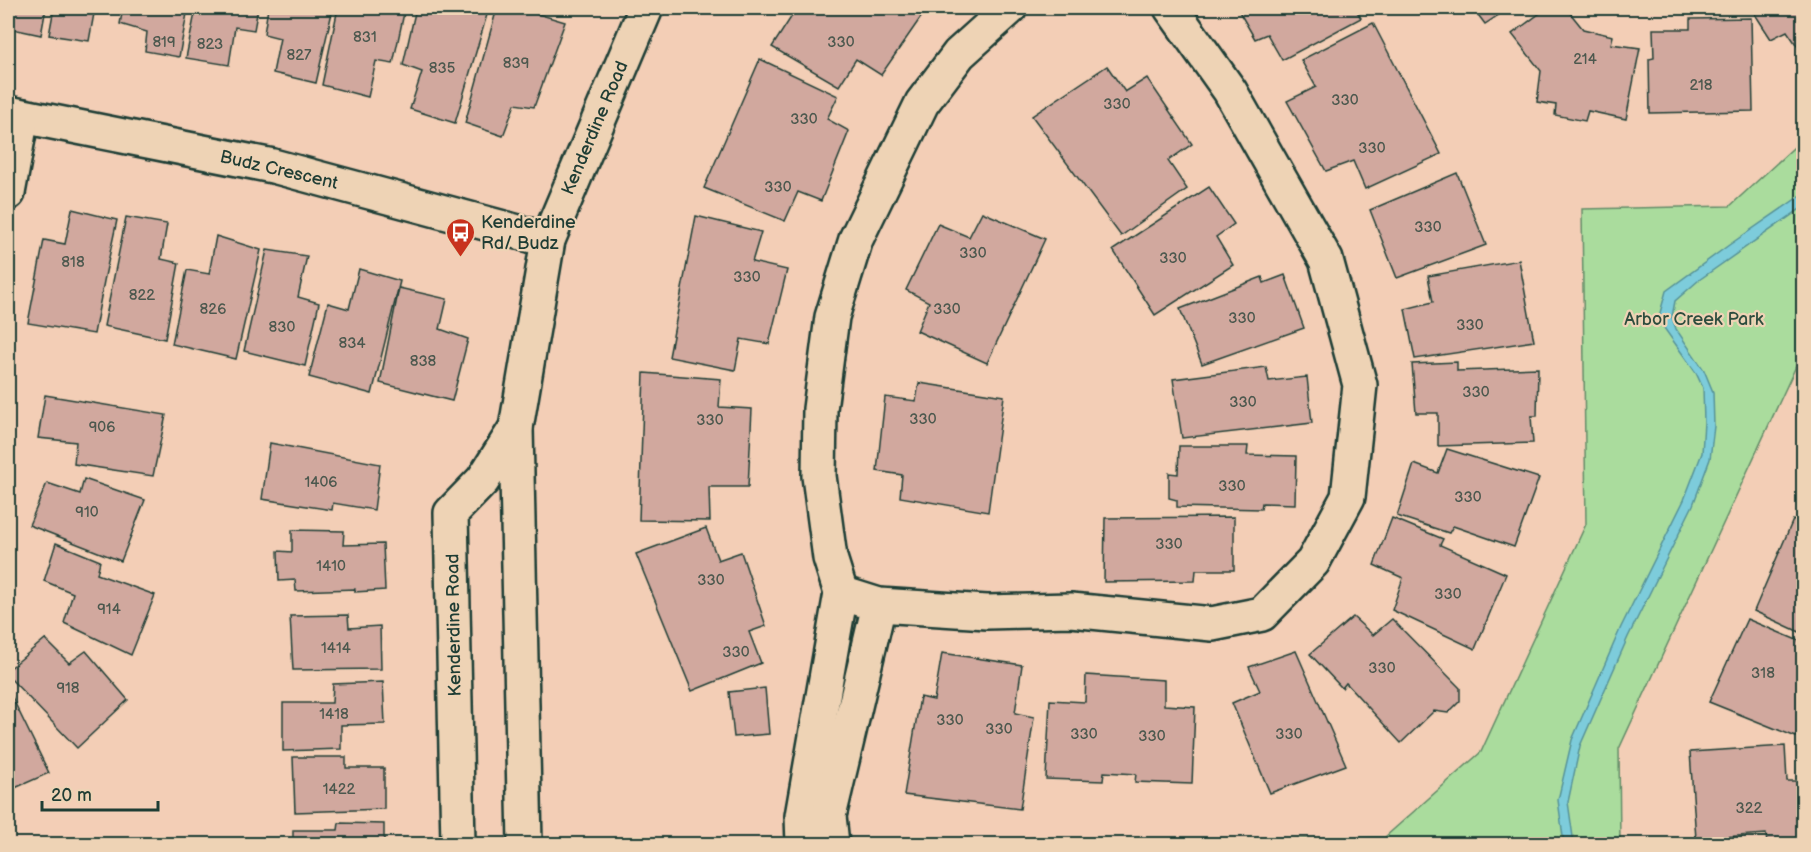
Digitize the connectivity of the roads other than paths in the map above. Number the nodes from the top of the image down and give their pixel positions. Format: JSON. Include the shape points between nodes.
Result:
{"nodes":[{"id":1,"x":646,"y":8,"type":"edge"},
{"id":2,"x":1010,"y":8,"type":"edge"},
{"id":3,"x":1171,"y":8,"type":"edge"},
{"id":4,"x":15,"y":115,"type":"edge"},
{"id":5,"x":8,"y":193,"type":"edge"},
{"id":6,"x":548,"y":240,"type":"junction"},
{"id":7,"x":516,"y":428,"type":"junction"},
{"id":8,"x":841,"y":593,"type":"junction"},
{"id":9,"x":879,"y":605,"type":"junction"},
{"id":10,"x":458,"y":844,"type":"edge"},
{"id":11,"x":525,"y":844,"type":"edge"},
{"id":12,"x":803,"y":844,"type":"edge"},
{"id":13,"x":832,"y":844,"type":"edge"}],
"edges":[{"from":1,"to":6,"type":"street","name":"Kenderdine Road"},
{"from":2,"to":8,"type":"street","via":[[959,54],[922,103],[856,239],[832,317],[820,410],[819,476],[830,558]]},
{"from":3,"to":9,"type":"street","via":[[1230,92],[1326,260],[1360,385],[1348,497],[1313,562],[1262,614],[1212,624],[1071,610],[987,612]]},
{"from":4,"to":5,"type":"street"},
{"from":4,"to":6,"type":"street","name":"Budz Crescent","via":[[273,166]]},
{"from":6,"to":7,"type":"street","name":"Kenderdine Road"},
{"from":7,"to":10,"type":"street","name":"Kenderdine Road","via":[[483,480],[452,513]]},
{"from":7,"to":11,"type":"street","name":"Kenderdine Road"},
{"from":8,"to":9,"type":"street"},
{"from":8,"to":12,"type":"street","via":[[802,816]]},
{"from":9,"to":13,"type":"street","via":[[829,816]]}]}
